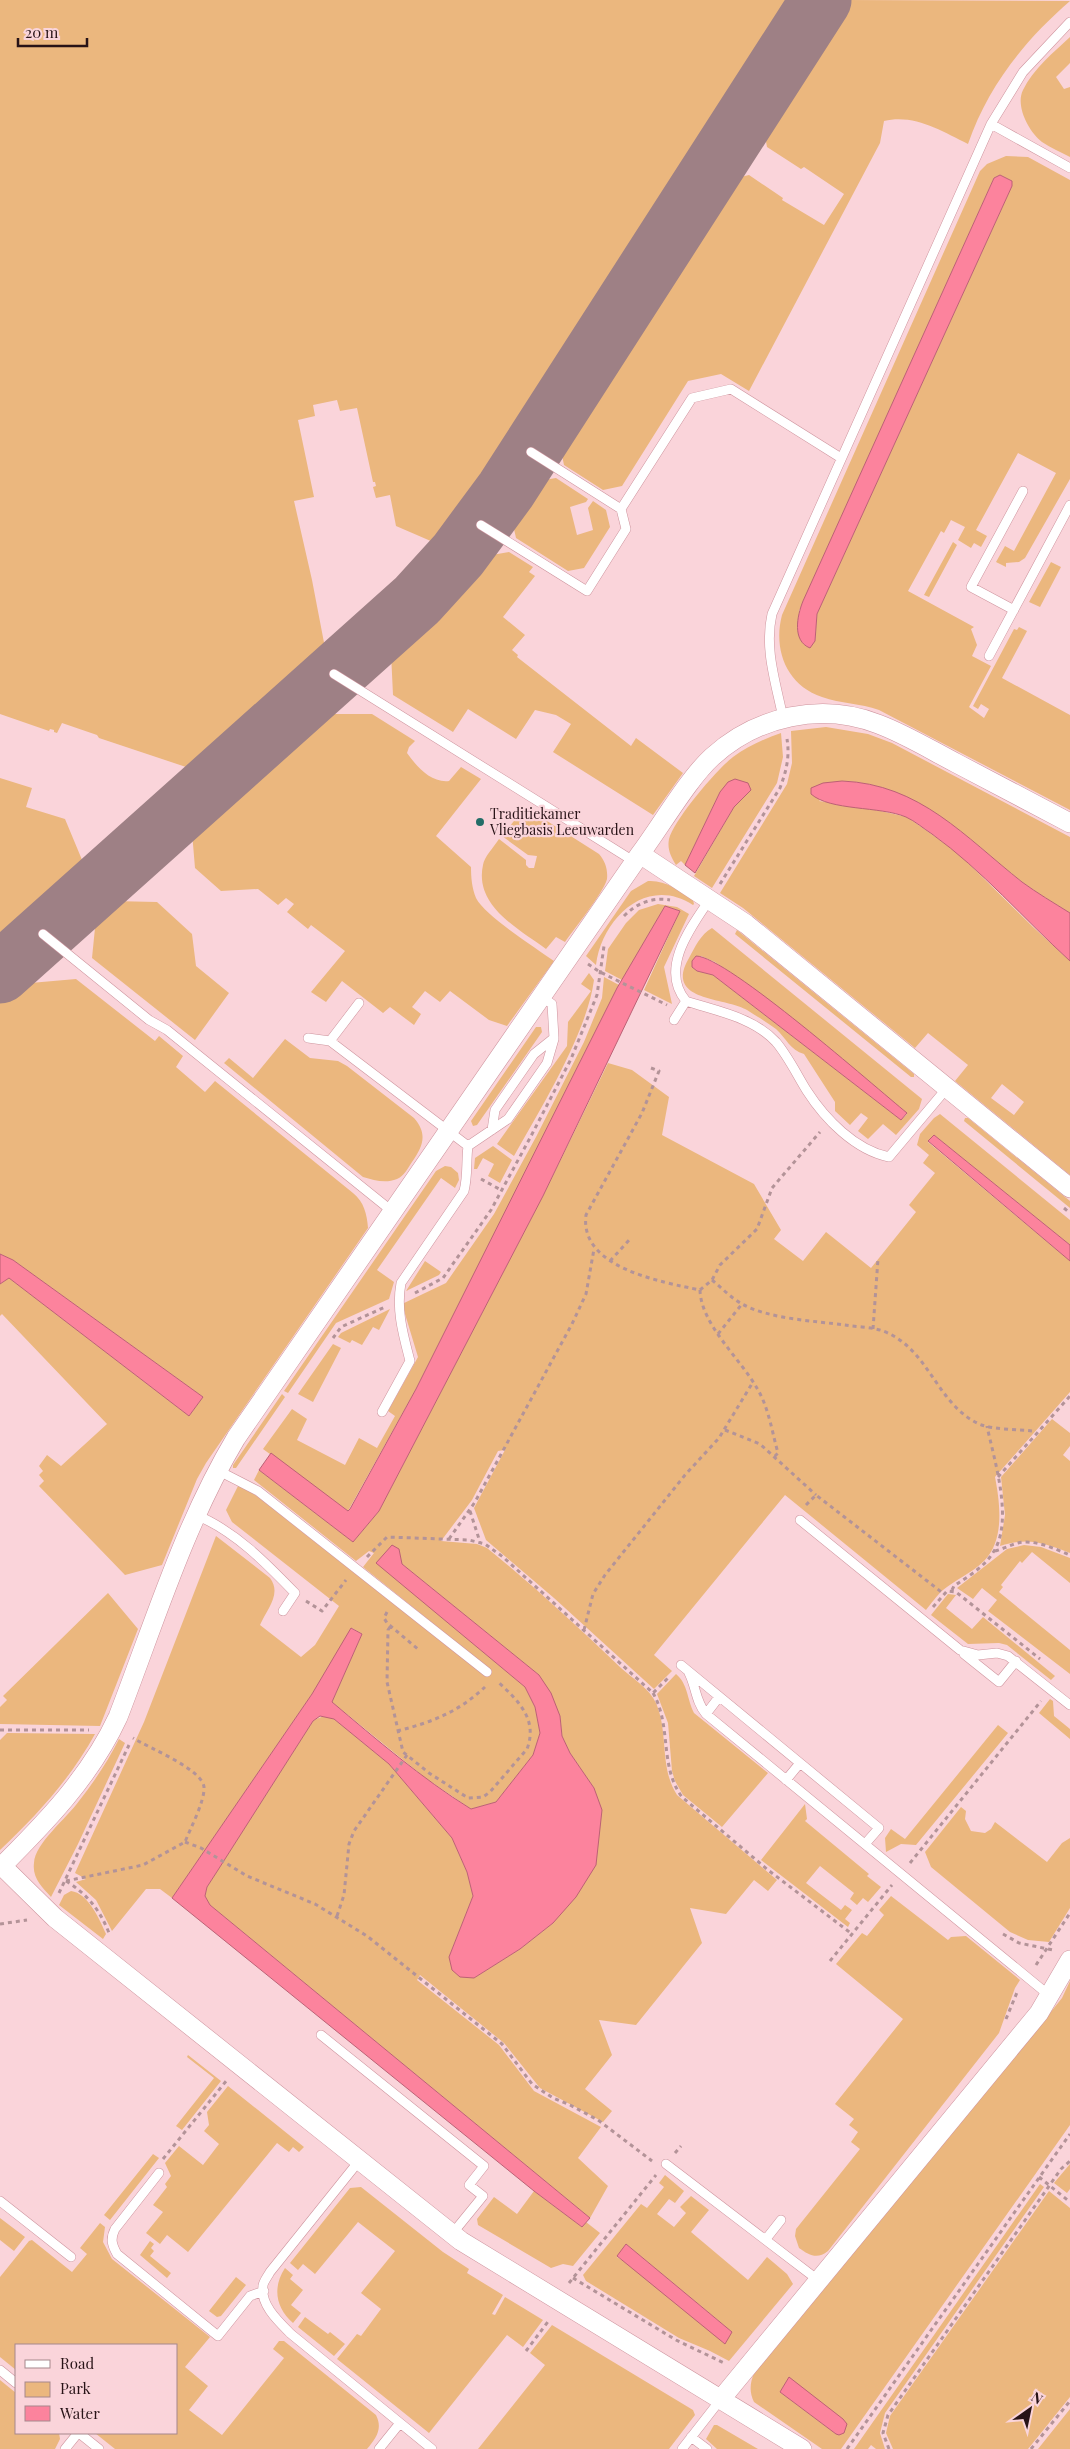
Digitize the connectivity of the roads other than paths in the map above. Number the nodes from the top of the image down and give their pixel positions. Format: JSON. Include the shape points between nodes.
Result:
{"nodes":[{"id":1,"x":1070,"y":22,"type":"edge"},
{"id":2,"x":991,"y":124,"type":"junction"},
{"id":3,"x":1070,"y":168,"type":"edge"},
{"id":4,"x":530,"y":452,"type":"dead end"},
{"id":5,"x":842,"y":458,"type":"junction"},
{"id":6,"x":1023,"y":491,"type":"dead end"},
{"id":7,"x":1070,"y":505,"type":"edge"},
{"id":8,"x":621,"y":509,"type":"junction"},
{"id":9,"x":1061,"y":522,"type":"junction"},
{"id":10,"x":481,"y":525,"type":"dead end"},
{"id":11,"x":1070,"y":527,"type":"edge"},
{"id":12,"x":1014,"y":610,"type":"junction"},
{"id":13,"x":989,"y":656,"type":"dead end"},
{"id":14,"x":334,"y":674,"type":"dead end"},
{"id":15,"x":783,"y":718,"type":"junction"},
{"id":16,"x":1070,"y":824,"type":"edge"},
{"id":17,"x":638,"y":858,"type":"junction"},
{"id":18,"x":710,"y":899,"type":"junction"},
{"id":19,"x":43,"y":934,"type":"dead end"},
{"id":20,"x":542,"y":997,"type":"junction"},
{"id":21,"x":686,"y":1001,"type":"junction"},
{"id":22,"x":359,"y":1003,"type":"dead end"},
{"id":23,"x":674,"y":1020,"type":"dead end"},
{"id":24,"x":308,"y":1038,"type":"dead end"},
{"id":25,"x":554,"y":1038,"type":"junction"},
{"id":26,"x":330,"y":1041,"type":"junction"},
{"id":27,"x":947,"y":1088,"type":"junction"},
{"id":28,"x":492,"y":1130,"type":"junction"},
{"id":29,"x":448,"y":1133,"type":"junction"},
{"id":30,"x":468,"y":1146,"type":"junction"},
{"id":31,"x":1070,"y":1188,"type":"edge"},
{"id":32,"x":393,"y":1212,"type":"junction"},
{"id":33,"x":382,"y":1412,"type":"dead end"},
{"id":34,"x":217,"y":1470,"type":"junction"},
{"id":35,"x":196,"y":1515,"type":"junction"},
{"id":36,"x":800,"y":1520,"type":"road end"},
{"id":37,"x":282,"y":1611,"type":"dead end"},
{"id":38,"x":960,"y":1650,"type":"junction"},
{"id":39,"x":1016,"y":1661,"type":"junction"},
{"id":40,"x":490,"y":1675,"type":"road end"},
{"id":41,"x":720,"y":1697,"type":"junction"},
{"id":42,"x":1070,"y":1705,"type":"edge"},
{"id":43,"x":706,"y":1714,"type":"junction"},
{"id":44,"x":800,"y":1763,"type":"junction"},
{"id":45,"x":786,"y":1780,"type":"junction"},
{"id":46,"x":865,"y":1844,"type":"junction"},
{"id":47,"x":1,"y":1867,"type":"edge"},
{"id":48,"x":1070,"y":1961,"type":"edge"},
{"id":49,"x":1050,"y":1996,"type":"junction"},
{"id":50,"x":320,"y":2035,"type":"dead end"},
{"id":51,"x":360,"y":2161,"type":"junction"},
{"id":52,"x":664,"y":2166,"type":"road end"},
{"id":53,"x":159,"y":2173,"type":"road end"},
{"id":54,"x":0,"y":2201,"type":"edge"},
{"id":55,"x":781,"y":2220,"type":"dead end"},
{"id":56,"x":452,"y":2234,"type":"junction"},
{"id":57,"x":766,"y":2239,"type":"junction"},
{"id":58,"x":71,"y":2257,"type":"dead end"},
{"id":59,"x":818,"y":2280,"type":"junction"},
{"id":60,"x":264,"y":2291,"type":"junction"},
{"id":61,"x":0,"y":2370,"type":"edge"},
{"id":62,"x":15,"y":2382,"type":"edge"},
{"id":63,"x":721,"y":2399,"type":"junction"},
{"id":64,"x":400,"y":2423,"type":"junction"},
{"id":65,"x":78,"y":2434,"type":"edge"},
{"id":66,"x":80,"y":2434,"type":"edge"},
{"id":67,"x":691,"y":2438,"type":"junction"},
{"id":68,"x":66,"y":2449,"type":"edge"},
{"id":69,"x":99,"y":2449,"type":"edge"},
{"id":70,"x":379,"y":2449,"type":"edge"},
{"id":71,"x":432,"y":2449,"type":"edge"},
{"id":72,"x":682,"y":2449,"type":"edge"},
{"id":73,"x":707,"y":2449,"type":"edge"},
{"id":74,"x":802,"y":2449,"type":"edge"}],
"edges":[{"from":1,"to":2,"type":"lane","via":[[1023,72]]},
{"from":2,"to":3,"type":"lane"},
{"from":2,"to":5,"type":"lane"},
{"from":4,"to":8,"type":"lane"},
{"from":5,"to":8,"type":"lane","via":[[731,389],[700,396],[692,398]]},
{"from":5,"to":15,"type":"lane","via":[[772,614],[768,648]]},
{"from":6,"to":12,"type":"lane","via":[[971,587]]},
{"from":7,"to":9,"type":"lane"},
{"from":8,"to":10,"type":"lane","via":[[626,529],[587,591]]},
{"from":9,"to":11,"type":"lane"},
{"from":9,"to":12,"type":"lane"},
{"from":12,"to":13,"type":"lane"},
{"from":14,"to":17,"type":"lane"},
{"from":15,"to":16,"type":"street","via":[[832,714],[878,724]]},
{"from":15,"to":17,"type":"street","via":[[753,729],[712,758]]},
{"from":17,"to":18,"type":"street"},
{"from":17,"to":20,"type":"street"},
{"from":18,"to":21,"type":"lane","via":[[676,960],[674,978],[680,995]]},
{"from":18,"to":27,"type":"street","via":[[746,924]]},
{"from":19,"to":32,"type":"lane","via":[[149,1020],[168,1030]]},
{"from":20,"to":25,"type":"lane","via":[[552,1004]]},
{"from":20,"to":29,"type":"street"},
{"from":21,"to":23,"type":"lane"},
{"from":21,"to":27,"type":"lane","via":[[734,1016],[776,1042],[830,1120],[861,1146],[878,1155],[888,1157]]},
{"from":22,"to":26,"type":"lane"},
{"from":24,"to":26,"type":"lane"},
{"from":25,"to":28,"type":"lane","via":[[547,1063],[508,1119]]},
{"from":25,"to":28,"type":"lane","via":[[534,1054],[495,1110]]},
{"from":26,"to":29,"type":"lane"},
{"from":27,"to":31,"type":"street"},
{"from":28,"to":30,"type":"lane"},
{"from":29,"to":30,"type":"lane"},
{"from":29,"to":32,"type":"street"},
{"from":30,"to":33,"type":"lane","via":[[465,1168],[468,1177],[464,1191],[404,1277],[397,1301],[410,1360]]},
{"from":32,"to":34,"type":"street"},
{"from":34,"to":35,"type":"street"},
{"from":34,"to":40,"type":"lane","via":[[258,1491]]},
{"from":35,"to":37,"type":"lane","via":[[216,1523],[262,1558],[295,1593]]},
{"from":35,"to":47,"type":"street","via":[[111,1731],[66,1799]]},
{"from":36,"to":38,"type":"lane"},
{"from":38,"to":39,"type":"lane","via":[[978,1655],[997,1653]]},
{"from":38,"to":39,"type":"lane","via":[[998,1682]]},
{"from":39,"to":42,"type":"lane"},
{"from":41,"to":43,"type":"lane"},
{"from":41,"to":43,"type":"lane","via":[[685,1668],[695,1687],[699,1705]]},
{"from":41,"to":44,"type":"lane"},
{"from":43,"to":45,"type":"lane"},
{"from":44,"to":45,"type":"lane"},
{"from":44,"to":46,"type":"lane","via":[[878,1828]]},
{"from":45,"to":46,"type":"lane"},
{"from":46,"to":49,"type":"lane"},
{"from":47,"to":51,"type":"street","via":[[46,1909]]},
{"from":48,"to":49,"type":"street"},
{"from":49,"to":59,"type":"street"},
{"from":50,"to":56,"type":"lane","via":[[484,2166],[469,2185],[483,2196]]},
{"from":51,"to":56,"type":"street"},
{"from":51,"to":60,"type":"lane","via":[[270,2272]]},
{"from":52,"to":57,"type":"lane"},
{"from":53,"to":60,"type":"lane","via":[[111,2236],[117,2254],[218,2336],[250,2296]]},
{"from":54,"to":58,"type":"lane"},
{"from":55,"to":57,"type":"lane"},
{"from":56,"to":63,"type":"street"},
{"from":57,"to":59,"type":"lane"},
{"from":59,"to":63,"type":"street"},
{"from":60,"to":64,"type":"lane","via":[[273,2316],[291,2334]]},
{"from":61,"to":62,"type":"lane"},
{"from":63,"to":67,"type":"lane"},
{"from":63,"to":74,"type":"street"},
{"from":64,"to":70,"type":"lane"},
{"from":64,"to":71,"type":"lane"},
{"from":65,"to":68,"type":"lane"},
{"from":66,"to":69,"type":"lane"},
{"from":67,"to":72,"type":"lane"},
{"from":67,"to":73,"type":"lane"}]}
